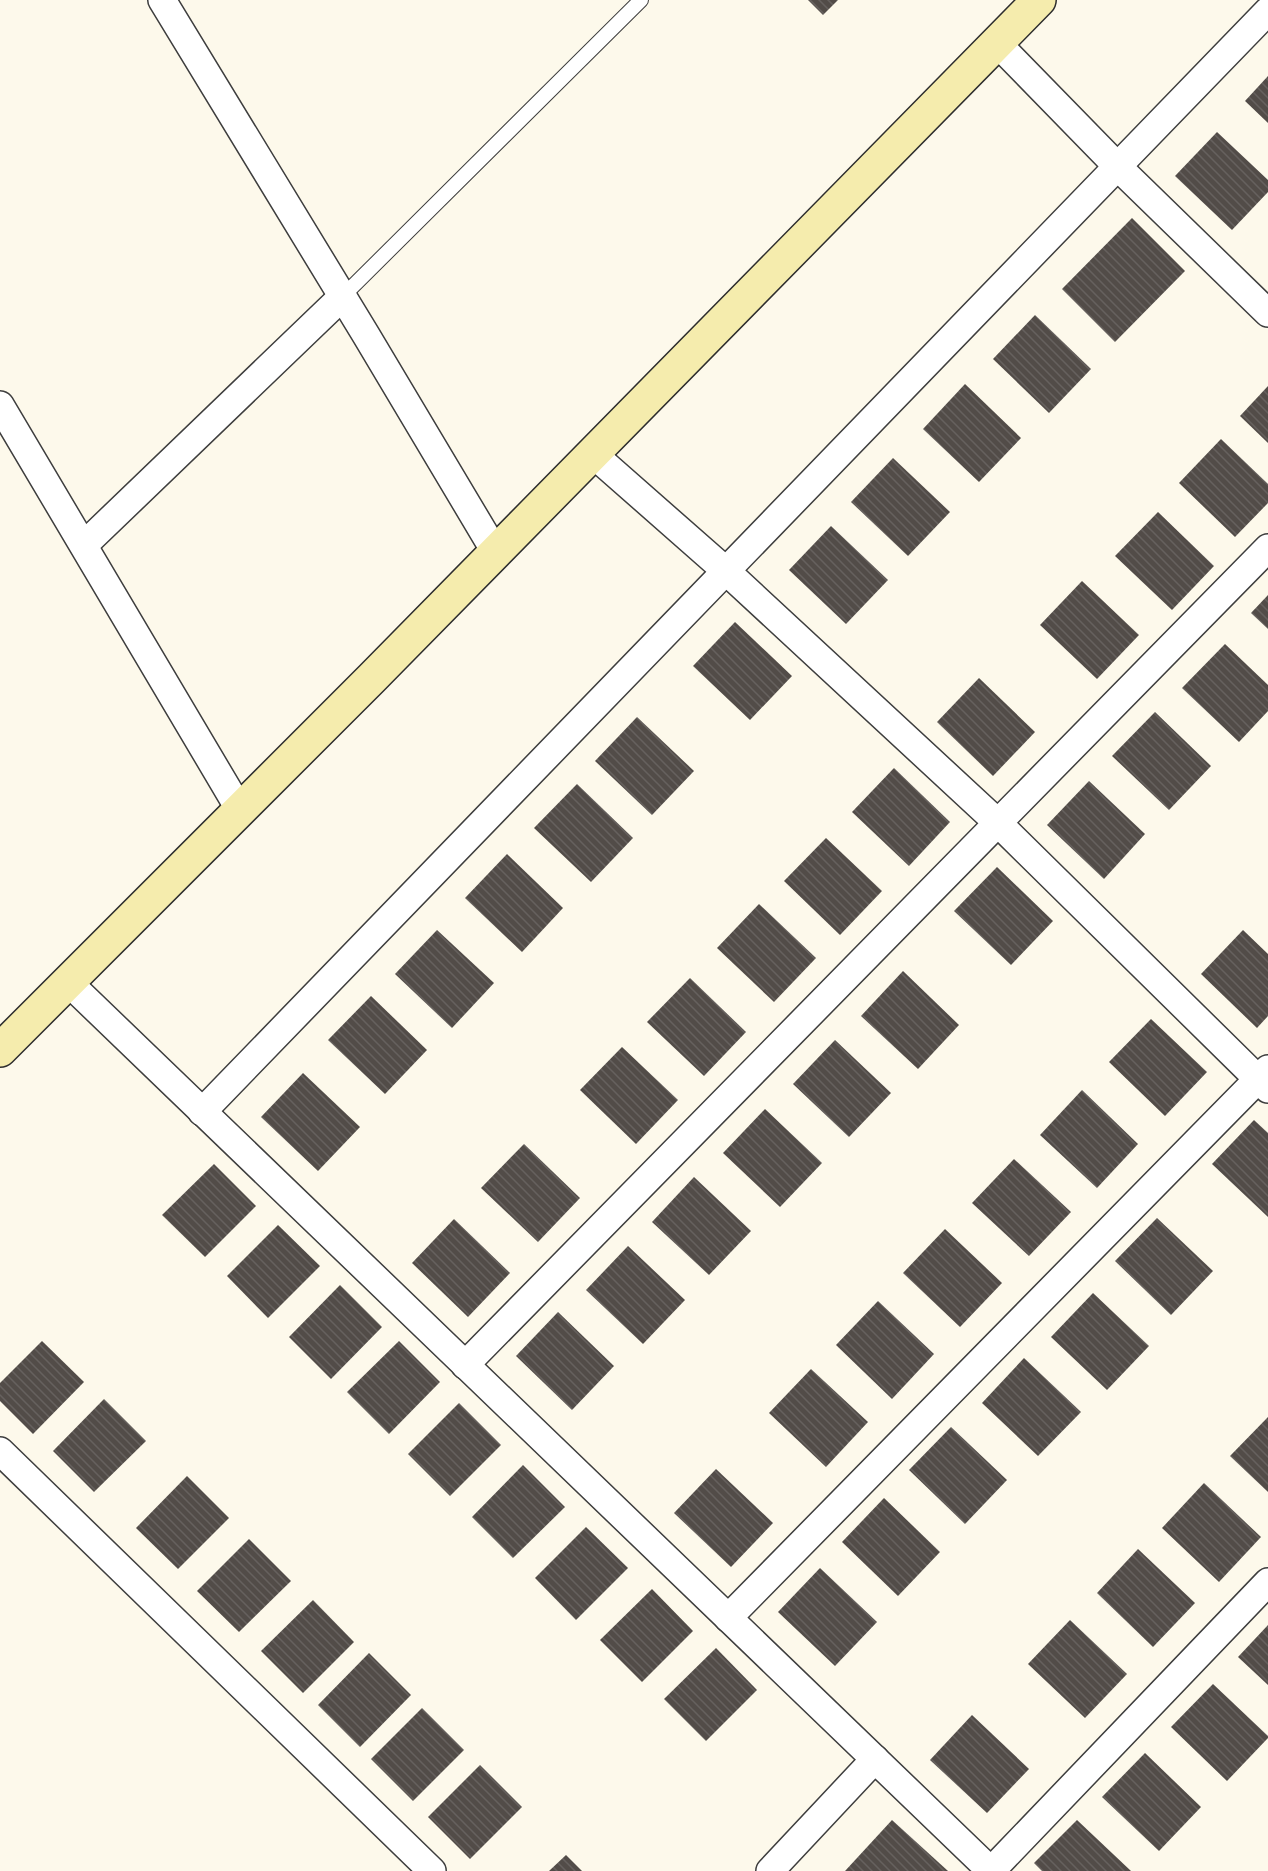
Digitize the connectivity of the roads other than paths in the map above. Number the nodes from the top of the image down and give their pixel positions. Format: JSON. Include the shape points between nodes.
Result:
{"nodes":[{"id":1,"x":162,"y":0,"type":"edge"},
{"id":2,"x":641,"y":0,"type":"edge"},
{"id":3,"x":1039,"y":0,"type":"edge"},
{"id":4,"x":1268,"y":11,"type":"edge"},
{"id":5,"x":997,"y":43,"type":"junction"},
{"id":6,"x":1118,"y":167,"type":"junction"},
{"id":7,"x":343,"y":296,"type":"junction"},
{"id":8,"x":1268,"y":313,"type":"edge"},
{"id":9,"x":0,"y":405,"type":"edge"},
{"id":10,"x":593,"y":454,"type":"junction"},
{"id":11,"x":84,"y":545,"type":"junction"},
{"id":12,"x":1268,"y":548,"type":"edge"},
{"id":13,"x":496,"y":553,"type":"junction"},
{"id":14,"x":726,"y":571,"type":"junction"},
{"id":15,"x":240,"y":810,"type":"junction"},
{"id":16,"x":998,"y":823,"type":"junction"},
{"id":17,"x":68,"y":982,"type":"junction"},
{"id":18,"x":0,"y":1050,"type":"edge"},
{"id":19,"x":1265,"y":1079,"type":"edge"},
{"id":20,"x":202,"y":1112,"type":"junction"},
{"id":21,"x":465,"y":1365,"type":"junction"},
{"id":22,"x":0,"y":1450,"type":"edge"},
{"id":23,"x":1268,"y":1582,"type":"edge"},
{"id":24,"x":728,"y":1618,"type":"junction"},
{"id":25,"x":875,"y":1759,"type":"junction"},
{"id":26,"x":432,"y":1871,"type":"edge"},
{"id":27,"x":770,"y":1871,"type":"edge"},
{"id":28,"x":991,"y":1871,"type":"edge"}],
"edges":[{"from":1,"to":7,"type":"street"},
{"from":2,"to":7,"type":"lane"},
{"from":3,"to":5,"type":"main road"},
{"from":4,"to":6,"type":"street"},
{"from":5,"to":6,"type":"street"},
{"from":5,"to":10,"type":"main road"},
{"from":6,"to":8,"type":"street"},
{"from":6,"to":14,"type":"street"},
{"from":7,"to":11,"type":"street"},
{"from":7,"to":13,"type":"street"},
{"from":9,"to":11,"type":"street"},
{"from":10,"to":13,"type":"main road"},
{"from":10,"to":14,"type":"street"},
{"from":11,"to":15,"type":"street"},
{"from":12,"to":16,"type":"street"},
{"from":13,"to":15,"type":"main road"},
{"from":14,"to":16,"type":"street"},
{"from":14,"to":20,"type":"street"},
{"from":15,"to":17,"type":"main road"},
{"from":16,"to":19,"type":"street"},
{"from":16,"to":21,"type":"street"},
{"from":17,"to":18,"type":"main road"},
{"from":17,"to":20,"type":"street"},
{"from":19,"to":24,"type":"street"},
{"from":20,"to":21,"type":"street"},
{"from":21,"to":24,"type":"street"},
{"from":22,"to":26,"type":"street"},
{"from":23,"to":28,"type":"street"},
{"from":24,"to":25,"type":"street"},
{"from":25,"to":27,"type":"street"},
{"from":25,"to":28,"type":"street"}]}
